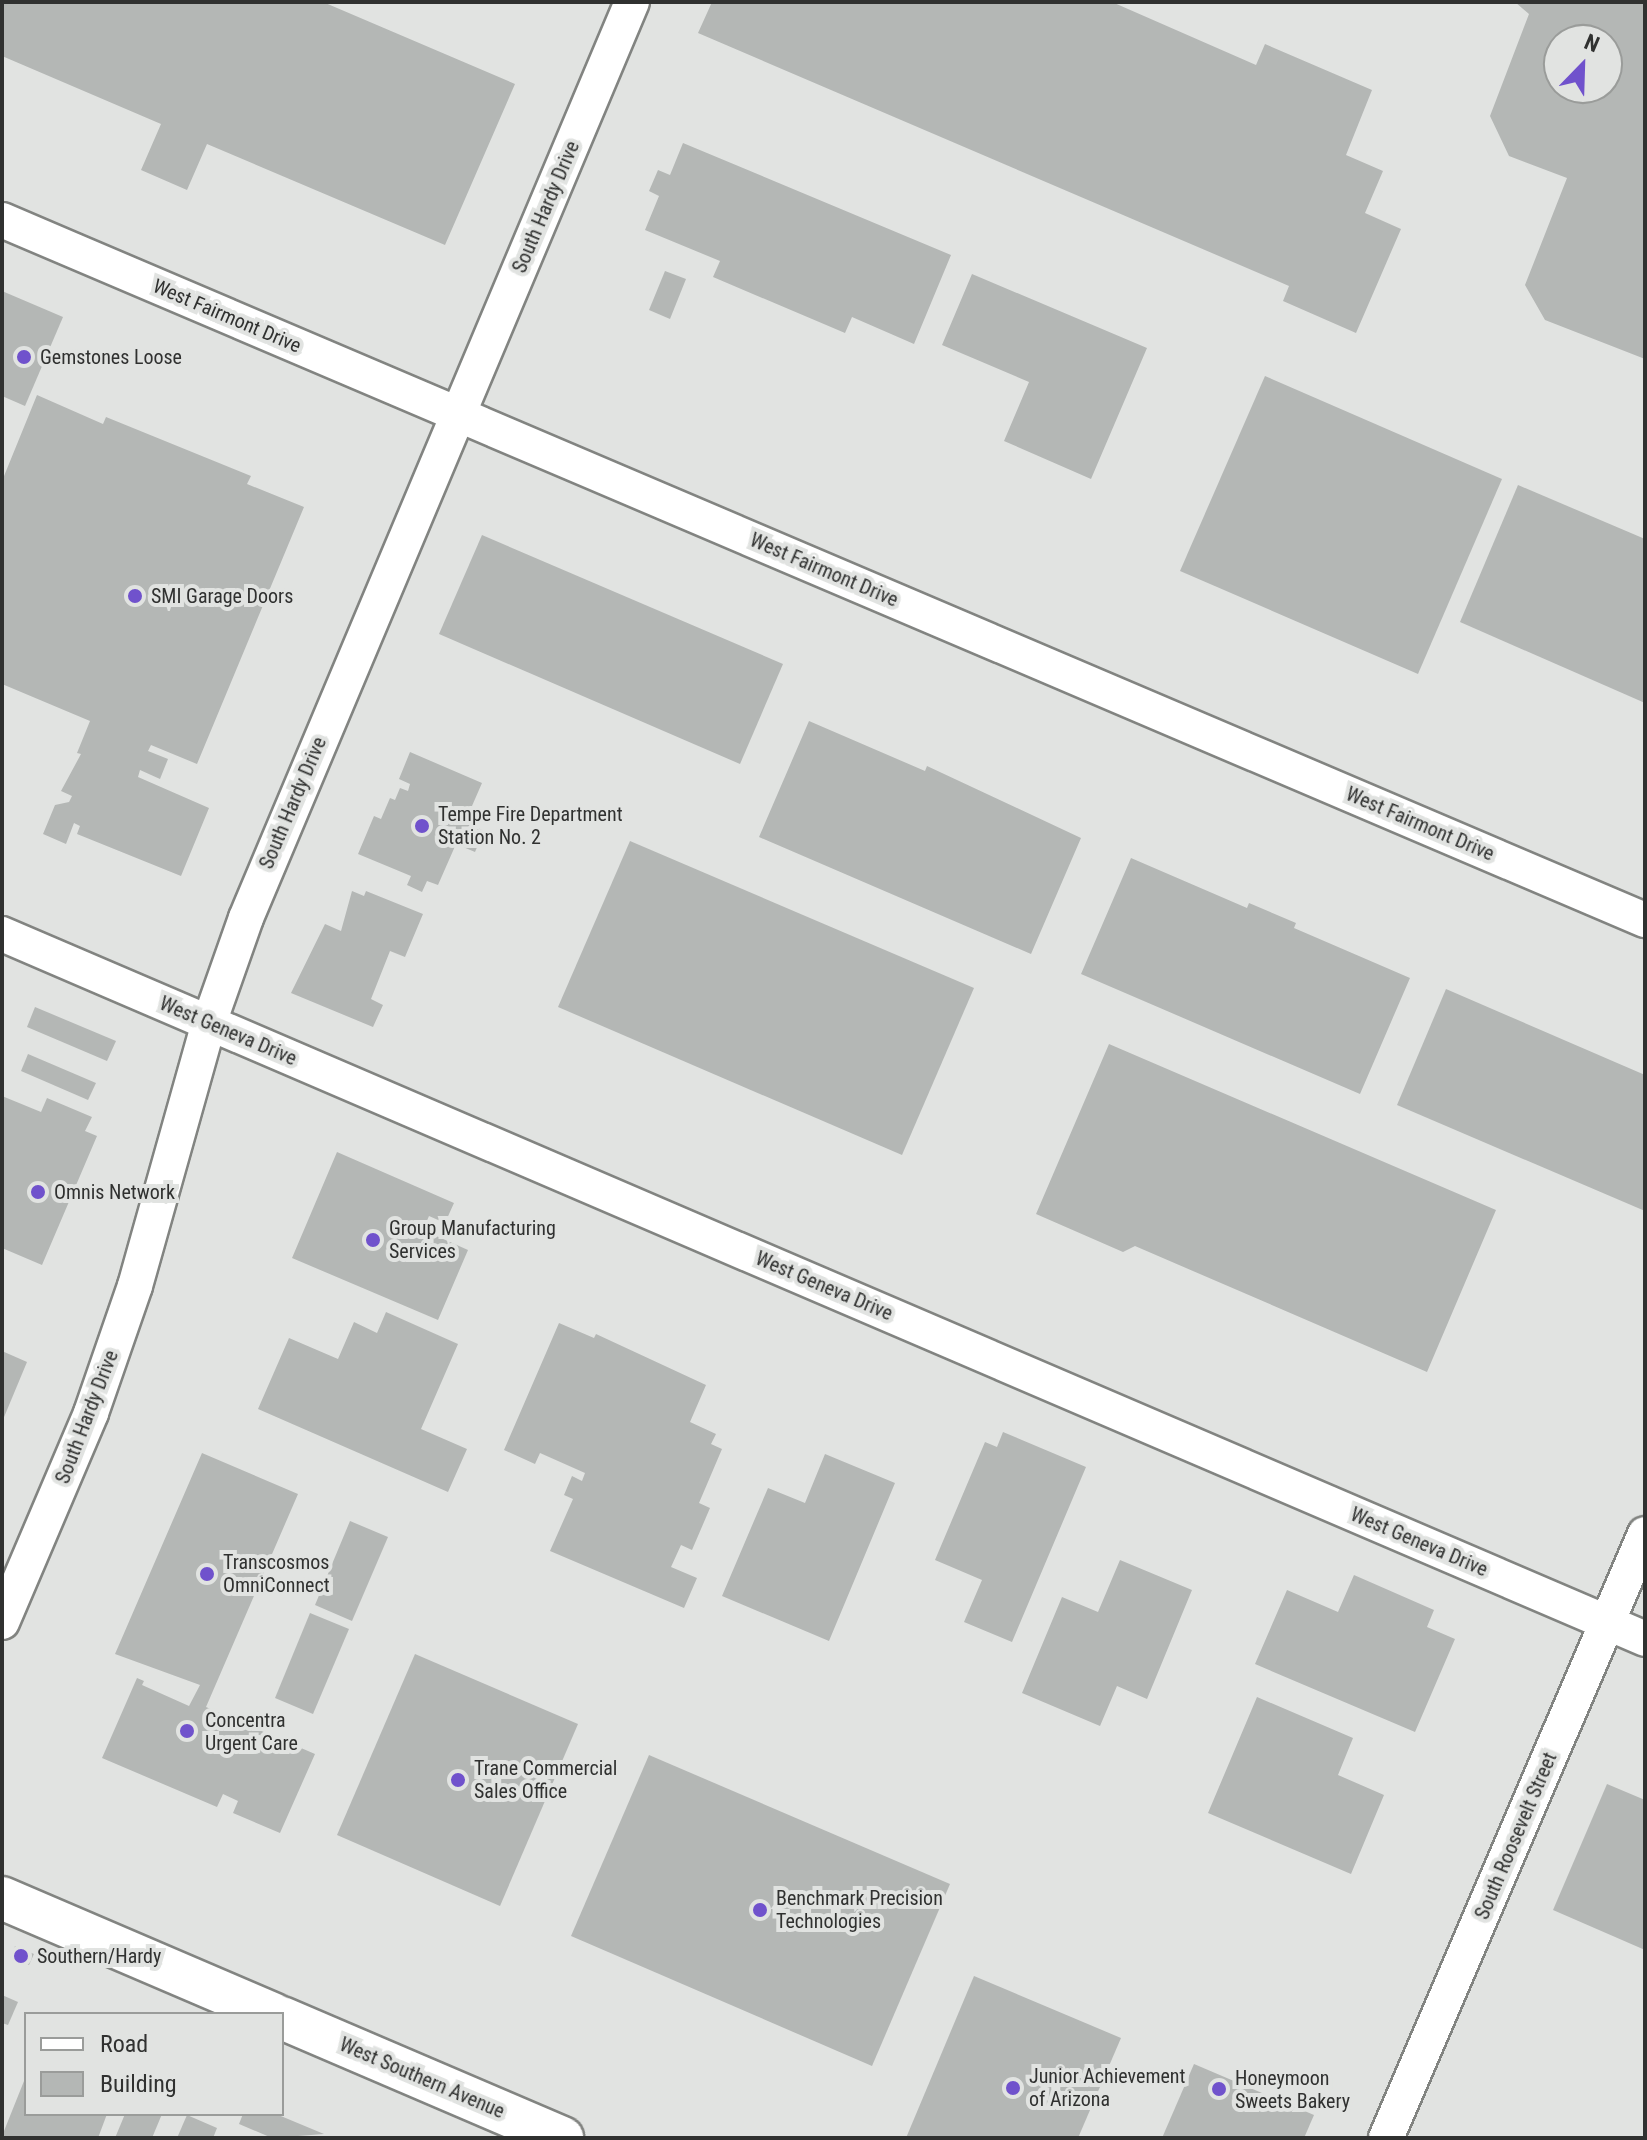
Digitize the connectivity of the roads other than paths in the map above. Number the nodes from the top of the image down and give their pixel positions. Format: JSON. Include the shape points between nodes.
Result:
{"nodes":[{"id":1,"x":632,"y":2,"type":"edge"},
{"id":2,"x":2,"y":220,"type":"edge"},
{"id":3,"x":458,"y":414,"type":"junction"},
{"id":4,"x":1645,"y":920,"type":"edge"},
{"id":5,"x":2,"y":934,"type":"edge"},
{"id":6,"x":209,"y":1023,"type":"junction"},
{"id":7,"x":1645,"y":1534,"type":"edge"},
{"id":8,"x":2,"y":1622,"type":"edge"},
{"id":9,"x":1608,"y":1623,"type":"junction"},
{"id":10,"x":1645,"y":1639,"type":"edge"},
{"id":11,"x":2,"y":1898,"type":"edge"},
{"id":12,"x":268,"y":2012,"type":"edge"},
{"id":13,"x":284,"y":2019,"type":"edge"},
{"id":14,"x":562,"y":2138,"type":"edge"},
{"id":15,"x":1386,"y":2138,"type":"edge"}],
"edges":[{"from":1,"to":3,"type":"street","name":"South Hardy Drive"},
{"from":2,"to":3,"type":"street","name":"West Fairmont Drive"},
{"from":3,"to":4,"type":"street","name":"West Fairmont Drive"},
{"from":3,"to":6,"type":"street","name":"South Hardy Drive","via":[[252,903]]},
{"from":5,"to":6,"type":"street","name":"West Geneva Drive"},
{"from":6,"to":8,"type":"street","name":"South Hardy Drive","via":[[91,1413]]},
{"from":6,"to":9,"type":"street","name":"West Geneva Drive"},
{"from":7,"to":9,"type":"street","name":"South Roosevelt Street"},
{"from":9,"to":10,"type":"street","name":"West Geneva Drive"},
{"from":9,"to":15,"type":"street","name":"South Roosevelt Street"},
{"from":11,"to":12,"type":"main road"},
{"from":13,"to":14,"type":"main road","name":"West Southern Avenue"}]}
